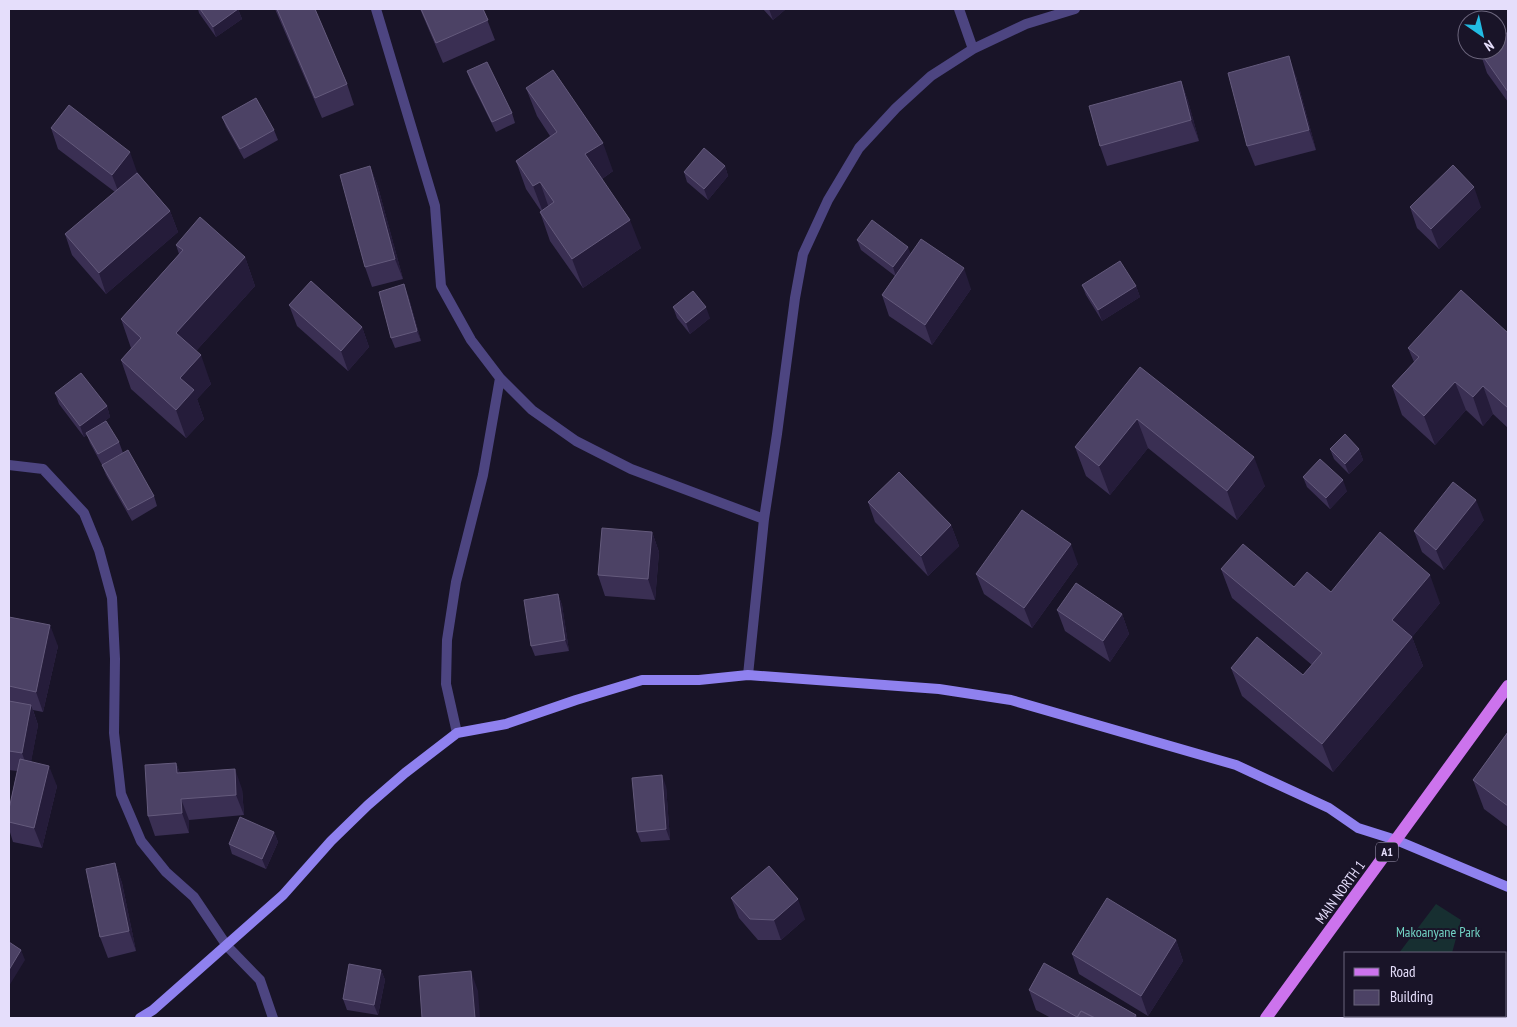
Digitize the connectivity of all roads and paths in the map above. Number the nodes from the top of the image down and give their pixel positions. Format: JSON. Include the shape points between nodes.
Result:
{"nodes":[{"id":1,"x":376,"y":9,"type":"edge"},
{"id":2,"x":959,"y":9,"type":"edge"},
{"id":3,"x":1075,"y":9,"type":"edge"},
{"id":4,"x":973,"y":49,"type":"junction"},
{"id":5,"x":500,"y":378,"type":"junction"},
{"id":6,"x":9,"y":465,"type":"edge"},
{"id":7,"x":764,"y":519,"type":"junction"},
{"id":8,"x":748,"y":675,"type":"junction"},
{"id":9,"x":1508,"y":686,"type":"edge"},
{"id":10,"x":457,"y":733,"type":"junction"},
{"id":11,"x":1396,"y":840,"type":"junction"},
{"id":12,"x":1508,"y":887,"type":"edge"},
{"id":13,"x":227,"y":946,"type":"junction"},
{"id":14,"x":140,"y":1018,"type":"edge"},
{"id":15,"x":273,"y":1018,"type":"edge"},
{"id":16,"x":1266,"y":1018,"type":"edge"}],
"edges":[{"from":1,"to":5,"type":"street","via":[[434,206],[441,286],[471,340]]},
{"from":2,"to":4,"type":"street"},
{"from":3,"to":4,"type":"street","via":[[1026,24]]},
{"from":4,"to":7,"type":"street","via":[[930,76],[859,148],[828,200],[803,254]]},
{"from":5,"to":7,"type":"street","via":[[532,410],[576,441],[631,469]]},
{"from":5,"to":10,"type":"street","via":[[483,475],[456,582],[447,640],[446,684]]},
{"from":6,"to":13,"type":"street","via":[[43,469],[84,513],[99,550],[112,598],[114,732],[121,794],[141,841],[166,872],[194,897]]},
{"from":7,"to":8,"type":"street"},
{"from":8,"to":10,"type":"main road","via":[[699,680],[642,680],[506,724]]},
{"from":8,"to":11,"type":"main road","via":[[939,689],[1011,700],[1236,765],[1329,808],[1358,828]]},
{"from":9,"to":11,"type":"main road","name":"MAIN NORTH 1","number":"A1"},
{"from":10,"to":13,"type":"main road","via":[[368,806],[331,841],[283,895]]},
{"from":11,"to":12,"type":"main road"},
{"from":11,"to":16,"type":"main road","name":"MAIN NORTH 1","number":"A1"},
{"from":13,"to":14,"type":"main road"},
{"from":13,"to":15,"type":"street","via":[[260,980]]}]}
